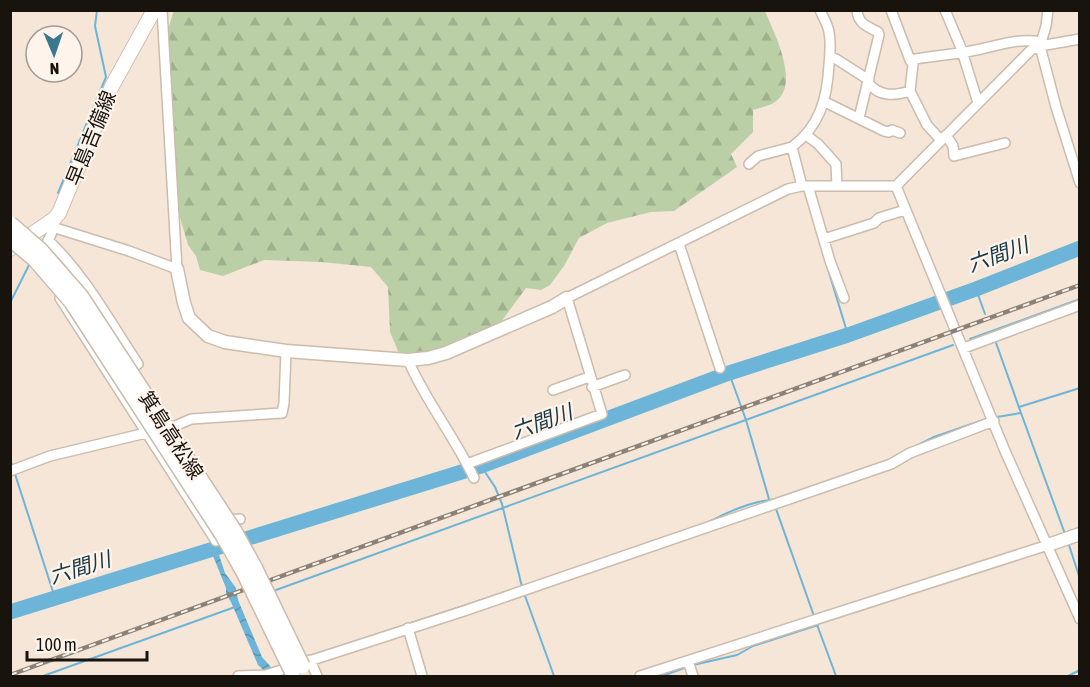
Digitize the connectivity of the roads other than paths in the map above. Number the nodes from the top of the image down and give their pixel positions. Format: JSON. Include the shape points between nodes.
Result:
{"nodes":[{"id":1,"x":154,"y":10,"type":"edge"},
{"id":2,"x":162,"y":10,"type":"edge"},
{"id":3,"x":820,"y":10,"type":"edge"},
{"id":4,"x":857,"y":10,"type":"edge"},
{"id":5,"x":891,"y":10,"type":"edge"},
{"id":6,"x":945,"y":10,"type":"edge"},
{"id":7,"x":1048,"y":10,"type":"edge"},
{"id":8,"x":1080,"y":39,"type":"edge"},
{"id":9,"x":1040,"y":44,"type":"junction"},
{"id":10,"x":963,"y":52,"type":"junction"},
{"id":11,"x":830,"y":57,"type":"junction"},
{"id":12,"x":910,"y":60,"type":"junction"},
{"id":13,"x":869,"y":82,"type":"junction"},
{"id":14,"x":910,"y":91,"type":"junction"},
{"id":15,"x":825,"y":102,"type":"junction"},
{"id":16,"x":978,"y":103,"type":"junction"},
{"id":17,"x":859,"y":118,"type":"junction"},
{"id":18,"x":900,"y":133,"type":"dead end"},
{"id":19,"x":806,"y":135,"type":"junction"},
{"id":20,"x":943,"y":138,"type":"junction"},
{"id":21,"x":1005,"y":143,"type":"dead end"},
{"id":22,"x":792,"y":147,"type":"junction"},
{"id":23,"x":749,"y":164,"type":"dead end"},
{"id":24,"x":1080,"y":183,"type":"edge"},
{"id":25,"x":805,"y":186,"type":"junction"},
{"id":26,"x":837,"y":186,"type":"junction"},
{"id":27,"x":896,"y":186,"type":"junction"},
{"id":28,"x":905,"y":210,"type":"junction"},
{"id":29,"x":10,"y":224,"type":"edge"},
{"id":30,"x":50,"y":226,"type":"junction"},
{"id":31,"x":10,"y":238,"type":"edge"},
{"id":32,"x":824,"y":239,"type":"junction"},
{"id":33,"x":48,"y":240,"type":"junction"},
{"id":34,"x":679,"y":243,"type":"junction"},
{"id":35,"x":10,"y":249,"type":"edge"},
{"id":36,"x":177,"y":269,"type":"junction"},
{"id":37,"x":567,"y":298,"type":"junction"},
{"id":38,"x":844,"y":298,"type":"dead end"},
{"id":39,"x":1080,"y":305,"type":"edge"},
{"id":40,"x":964,"y":348,"type":"junction"},
{"id":41,"x":286,"y":351,"type":"junction"},
{"id":42,"x":408,"y":360,"type":"junction"},
{"id":43,"x":720,"y":368,"type":"dead end"},
{"id":44,"x":625,"y":375,"type":"dead end"},
{"id":45,"x":112,"y":380,"type":"junction"},
{"id":46,"x":591,"y":382,"type":"junction"},
{"id":47,"x":553,"y":390,"type":"dead end"},
{"id":48,"x":994,"y":422,"type":"junction"},
{"id":49,"x":146,"y":432,"type":"junction"},
{"id":50,"x":467,"y":464,"type":"junction"},
{"id":51,"x":13,"y":471,"type":"edge"},
{"id":52,"x":474,"y":478,"type":"dead end"},
{"id":53,"x":240,"y":519,"type":"dead end"},
{"id":54,"x":203,"y":520,"type":"junction"},
{"id":55,"x":1070,"y":537,"type":"edge"},
{"id":56,"x":216,"y":541,"type":"dead end"},
{"id":57,"x":1048,"y":545,"type":"junction"},
{"id":58,"x":1080,"y":619,"type":"edge"},
{"id":59,"x":408,"y":628,"type":"junction"},
{"id":60,"x":690,"y":667,"type":"edge"},
{"id":61,"x":290,"y":669,"type":"edge"},
{"id":62,"x":266,"y":675,"type":"edge"},
{"id":63,"x":238,"y":676,"type":"edge"},
{"id":64,"x":317,"y":676,"type":"edge"},
{"id":65,"x":422,"y":676,"type":"edge"},
{"id":66,"x":640,"y":676,"type":"edge"}],
"edges":[{"from":1,"to":30,"type":"main road","name":"早島吉備線","via":[[112,86],[64,204]]},
{"from":2,"to":36,"type":"street"},
{"from":3,"to":11,"type":"street","via":[[829,32]]},
{"from":4,"to":13,"type":"street","via":[[861,23],[879,35]]},
{"from":5,"to":12,"type":"street"},
{"from":6,"to":10,"type":"street"},
{"from":7,"to":9,"type":"street"},
{"from":8,"to":9,"type":"street"},
{"from":9,"to":10,"type":"street","via":[[1024,40]]},
{"from":9,"to":16,"type":"street"},
{"from":9,"to":24,"type":"street"},
{"from":10,"to":12,"type":"street"},
{"from":10,"to":16,"type":"street"},
{"from":11,"to":13,"type":"street"},
{"from":11,"to":15,"type":"street"},
{"from":12,"to":14,"type":"street"},
{"from":13,"to":14,"type":"street","via":[[878,92],[891,95]]},
{"from":13,"to":17,"type":"street"},
{"from":14,"to":20,"type":"street","via":[[927,125]]},
{"from":15,"to":17,"type":"street"},
{"from":15,"to":19,"type":"street"},
{"from":16,"to":20,"type":"street"},
{"from":17,"to":18,"type":"street","via":[[884,131]]},
{"from":19,"to":22,"type":"street"},
{"from":19,"to":26,"type":"street","via":[[836,164]]},
{"from":20,"to":21,"type":"street","via":[[953,146],[954,156]]},
{"from":20,"to":27,"type":"street"},
{"from":22,"to":23,"type":"street","via":[[758,156]]},
{"from":22,"to":25,"type":"street"},
{"from":25,"to":26,"type":"street"},
{"from":25,"to":32,"type":"street"},
{"from":25,"to":34,"type":"street","via":[[788,189]]},
{"from":26,"to":27,"type":"street"},
{"from":27,"to":28,"type":"street"},
{"from":28,"to":32,"type":"street"},
{"from":28,"to":40,"type":"street"},
{"from":29,"to":61,"type":"main road","name":"箕島高松線","bridge":true,"via":[[40,250],[81,297],[234,531],[254,567]]},
{"from":30,"to":33,"type":"street"},
{"from":30,"to":35,"type":"main road","name":"早島吉備線"},
{"from":30,"to":36,"type":"street"},
{"from":31,"to":61,"type":"main road","name":"箕島高松線","bridge":true,"via":[[35,258],[72,302],[223,535]]},
{"from":32,"to":38,"type":"street"},
{"from":33,"to":45,"type":"street","via":[[38,265],[42,274]]},
{"from":33,"to":45,"type":"street","via":[[81,278],[138,364]]},
{"from":34,"to":37,"type":"street"},
{"from":34,"to":43,"type":"street"},
{"from":36,"to":41,"type":"street","via":[[189,318],[208,336]]},
{"from":37,"to":42,"type":"street","via":[[446,353]]},
{"from":37,"to":46,"type":"street"},
{"from":39,"to":40,"type":"street"},
{"from":40,"to":48,"type":"street"},
{"from":41,"to":42,"type":"street"},
{"from":41,"to":49,"type":"street","via":[[282,413],[191,419],[167,431]]},
{"from":42,"to":50,"type":"street","via":[[418,384]]},
{"from":44,"to":46,"type":"street"},
{"from":45,"to":49,"type":"street"},
{"from":46,"to":47,"type":"street"},
{"from":46,"to":50,"type":"street","via":[[602,414]]},
{"from":48,"to":57,"type":"street"},
{"from":48,"to":59,"type":"street","via":[[910,453],[891,464],[676,540]]},
{"from":49,"to":51,"type":"street","via":[[50,456]]},
{"from":49,"to":54,"type":"street"},
{"from":50,"to":52,"type":"street"},
{"from":53,"to":54,"type":"street"},
{"from":54,"to":56,"type":"street"},
{"from":55,"to":57,"type":"street"},
{"from":57,"to":58,"type":"street"},
{"from":57,"to":60,"type":"street","via":[[816,619]]},
{"from":59,"to":61,"type":"street"},
{"from":59,"to":65,"type":"street"},
{"from":60,"to":66,"type":"street"},
{"from":61,"to":62,"type":"street"},
{"from":61,"to":64,"type":"street"},
{"from":62,"to":63,"type":"street"}]}
